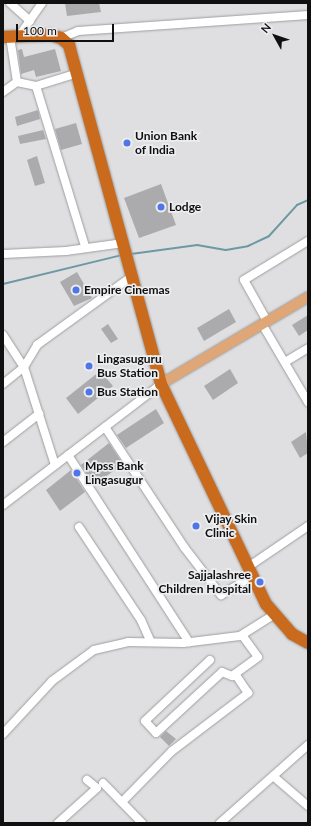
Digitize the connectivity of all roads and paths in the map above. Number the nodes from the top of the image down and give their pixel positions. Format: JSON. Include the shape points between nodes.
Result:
{"nodes":[{"id":1,"x":10,"y":3,"type":"edge"},
{"id":2,"x":42,"y":3,"type":"edge"},
{"id":3,"x":308,"y":15,"type":"edge"},
{"id":4,"x":30,"y":21,"type":"junction"},
{"id":5,"x":11,"y":37,"type":"edge"},
{"id":6,"x":61,"y":38,"type":"junction"},
{"id":7,"x":78,"y":73,"type":"junction"},
{"id":8,"x":17,"y":82,"type":"junction"},
{"id":9,"x":36,"y":86,"type":"junction"},
{"id":10,"x":3,"y":92,"type":"edge"},
{"id":11,"x":308,"y":241,"type":"edge"},
{"id":12,"x":124,"y":244,"type":"junction"},
{"id":13,"x":85,"y":246,"type":"junction"},
{"id":14,"x":4,"y":253,"type":"edge"},
{"id":15,"x":131,"y":274,"type":"junction"},
{"id":16,"x":308,"y":297,"type":"edge"},
{"id":17,"x":265,"y":323,"type":"junction"},
{"id":18,"x":3,"y":335,"type":"edge"},
{"id":19,"x":6,"y":348,"type":"edge"},
{"id":20,"x":308,"y":348,"type":"edge"},
{"id":21,"x":285,"y":362,"type":"junction"},
{"id":22,"x":24,"y":367,"type":"junction"},
{"id":23,"x":3,"y":384,"type":"edge"},
{"id":24,"x":161,"y":384,"type":"junction"},
{"id":25,"x":308,"y":402,"type":"edge"},
{"id":26,"x":39,"y":414,"type":"junction"},
{"id":27,"x":105,"y":427,"type":"junction"},
{"id":28,"x":3,"y":442,"type":"edge"},
{"id":29,"x":68,"y":455,"type":"junction"},
{"id":30,"x":55,"y":465,"type":"junction"},
{"id":31,"x":3,"y":504,"type":"edge"},
{"id":32,"x":308,"y":526,"type":"edge"},
{"id":33,"x":79,"y":527,"type":"dead end"},
{"id":34,"x":250,"y":571,"type":"junction"},
{"id":35,"x":275,"y":614,"type":"junction"},
{"id":36,"x":242,"y":635,"type":"junction"},
{"id":37,"x":151,"y":642,"type":"junction"},
{"id":38,"x":189,"y":642,"type":"junction"},
{"id":39,"x":308,"y":643,"type":"edge"},
{"id":40,"x":210,"y":660,"type":"dead end"},
{"id":41,"x":236,"y":674,"type":"junction"},
{"id":42,"x":3,"y":734,"type":"edge"},
{"id":43,"x":308,"y":745,"type":"edge"},
{"id":44,"x":273,"y":776,"type":"junction"},
{"id":45,"x":87,"y":780,"type":"dead end"},
{"id":46,"x":103,"y":783,"type":"dead end"},
{"id":47,"x":122,"y":802,"type":"junction"},
{"id":48,"x":308,"y":806,"type":"edge"},
{"id":49,"x":58,"y":823,"type":"edge"},
{"id":50,"x":142,"y":823,"type":"edge"},
{"id":51,"x":220,"y":823,"type":"edge"}],
"edges":[{"from":1,"to":4,"type":"street"},
{"from":2,"to":4,"type":"street"},
{"from":3,"to":6,"type":"street","via":[[78,31]]},
{"from":4,"to":5,"type":"street"},
{"from":5,"to":6,"type":"highway"},
{"from":5,"to":8,"type":"street"},
{"from":6,"to":7,"type":"highway","via":[[70,45]]},
{"from":7,"to":9,"type":"street"},
{"from":7,"to":12,"type":"highway"},
{"from":8,"to":9,"type":"street"},
{"from":8,"to":10,"type":"street"},
{"from":9,"to":13,"type":"street"},
{"from":11,"to":17,"type":"street","via":[[244,280]]},
{"from":12,"to":13,"type":"street"},
{"from":12,"to":15,"type":"highway"},
{"from":13,"to":14,"type":"street","via":[[66,251]]},
{"from":15,"to":22,"type":"street","via":[[37,345]]},
{"from":15,"to":24,"type":"highway"},
{"from":16,"to":17,"type":"main road"},
{"from":17,"to":21,"type":"street"},
{"from":17,"to":24,"type":"main road"},
{"from":18,"to":19,"type":"street"},
{"from":19,"to":22,"type":"street"},
{"from":20,"to":21,"type":"street"},
{"from":21,"to":25,"type":"street"},
{"from":22,"to":23,"type":"street"},
{"from":22,"to":26,"type":"street"},
{"from":24,"to":27,"type":"street"},
{"from":24,"to":34,"type":"highway"},
{"from":26,"to":28,"type":"street"},
{"from":26,"to":30,"type":"street"},
{"from":27,"to":29,"type":"street"},
{"from":27,"to":34,"type":"street","via":[[184,547],[221,595]]},
{"from":29,"to":30,"type":"street"},
{"from":29,"to":38,"type":"street"},
{"from":30,"to":31,"type":"street"},
{"from":32,"to":34,"type":"street"},
{"from":33,"to":37,"type":"street","via":[[141,620]]},
{"from":34,"to":35,"type":"highway"},
{"from":35,"to":36,"type":"street"},
{"from":35,"to":39,"type":"highway","via":[[292,634]]},
{"from":36,"to":38,"type":"street"},
{"from":36,"to":41,"type":"street","via":[[258,657]]},
{"from":37,"to":38,"type":"street"},
{"from":37,"to":42,"type":"street","via":[[128,642],[94,650],[52,681]]},
{"from":40,"to":41,"type":"street","via":[[145,721],[156,733],[222,672],[232,676]]},
{"from":41,"to":47,"type":"street","via":[[248,693],[172,751]]},
{"from":43,"to":44,"type":"street"},
{"from":44,"to":48,"type":"street"},
{"from":44,"to":51,"type":"street"},
{"from":45,"to":49,"type":"street","via":[[96,788]]},
{"from":46,"to":47,"type":"street"},
{"from":47,"to":50,"type":"street"}]}
